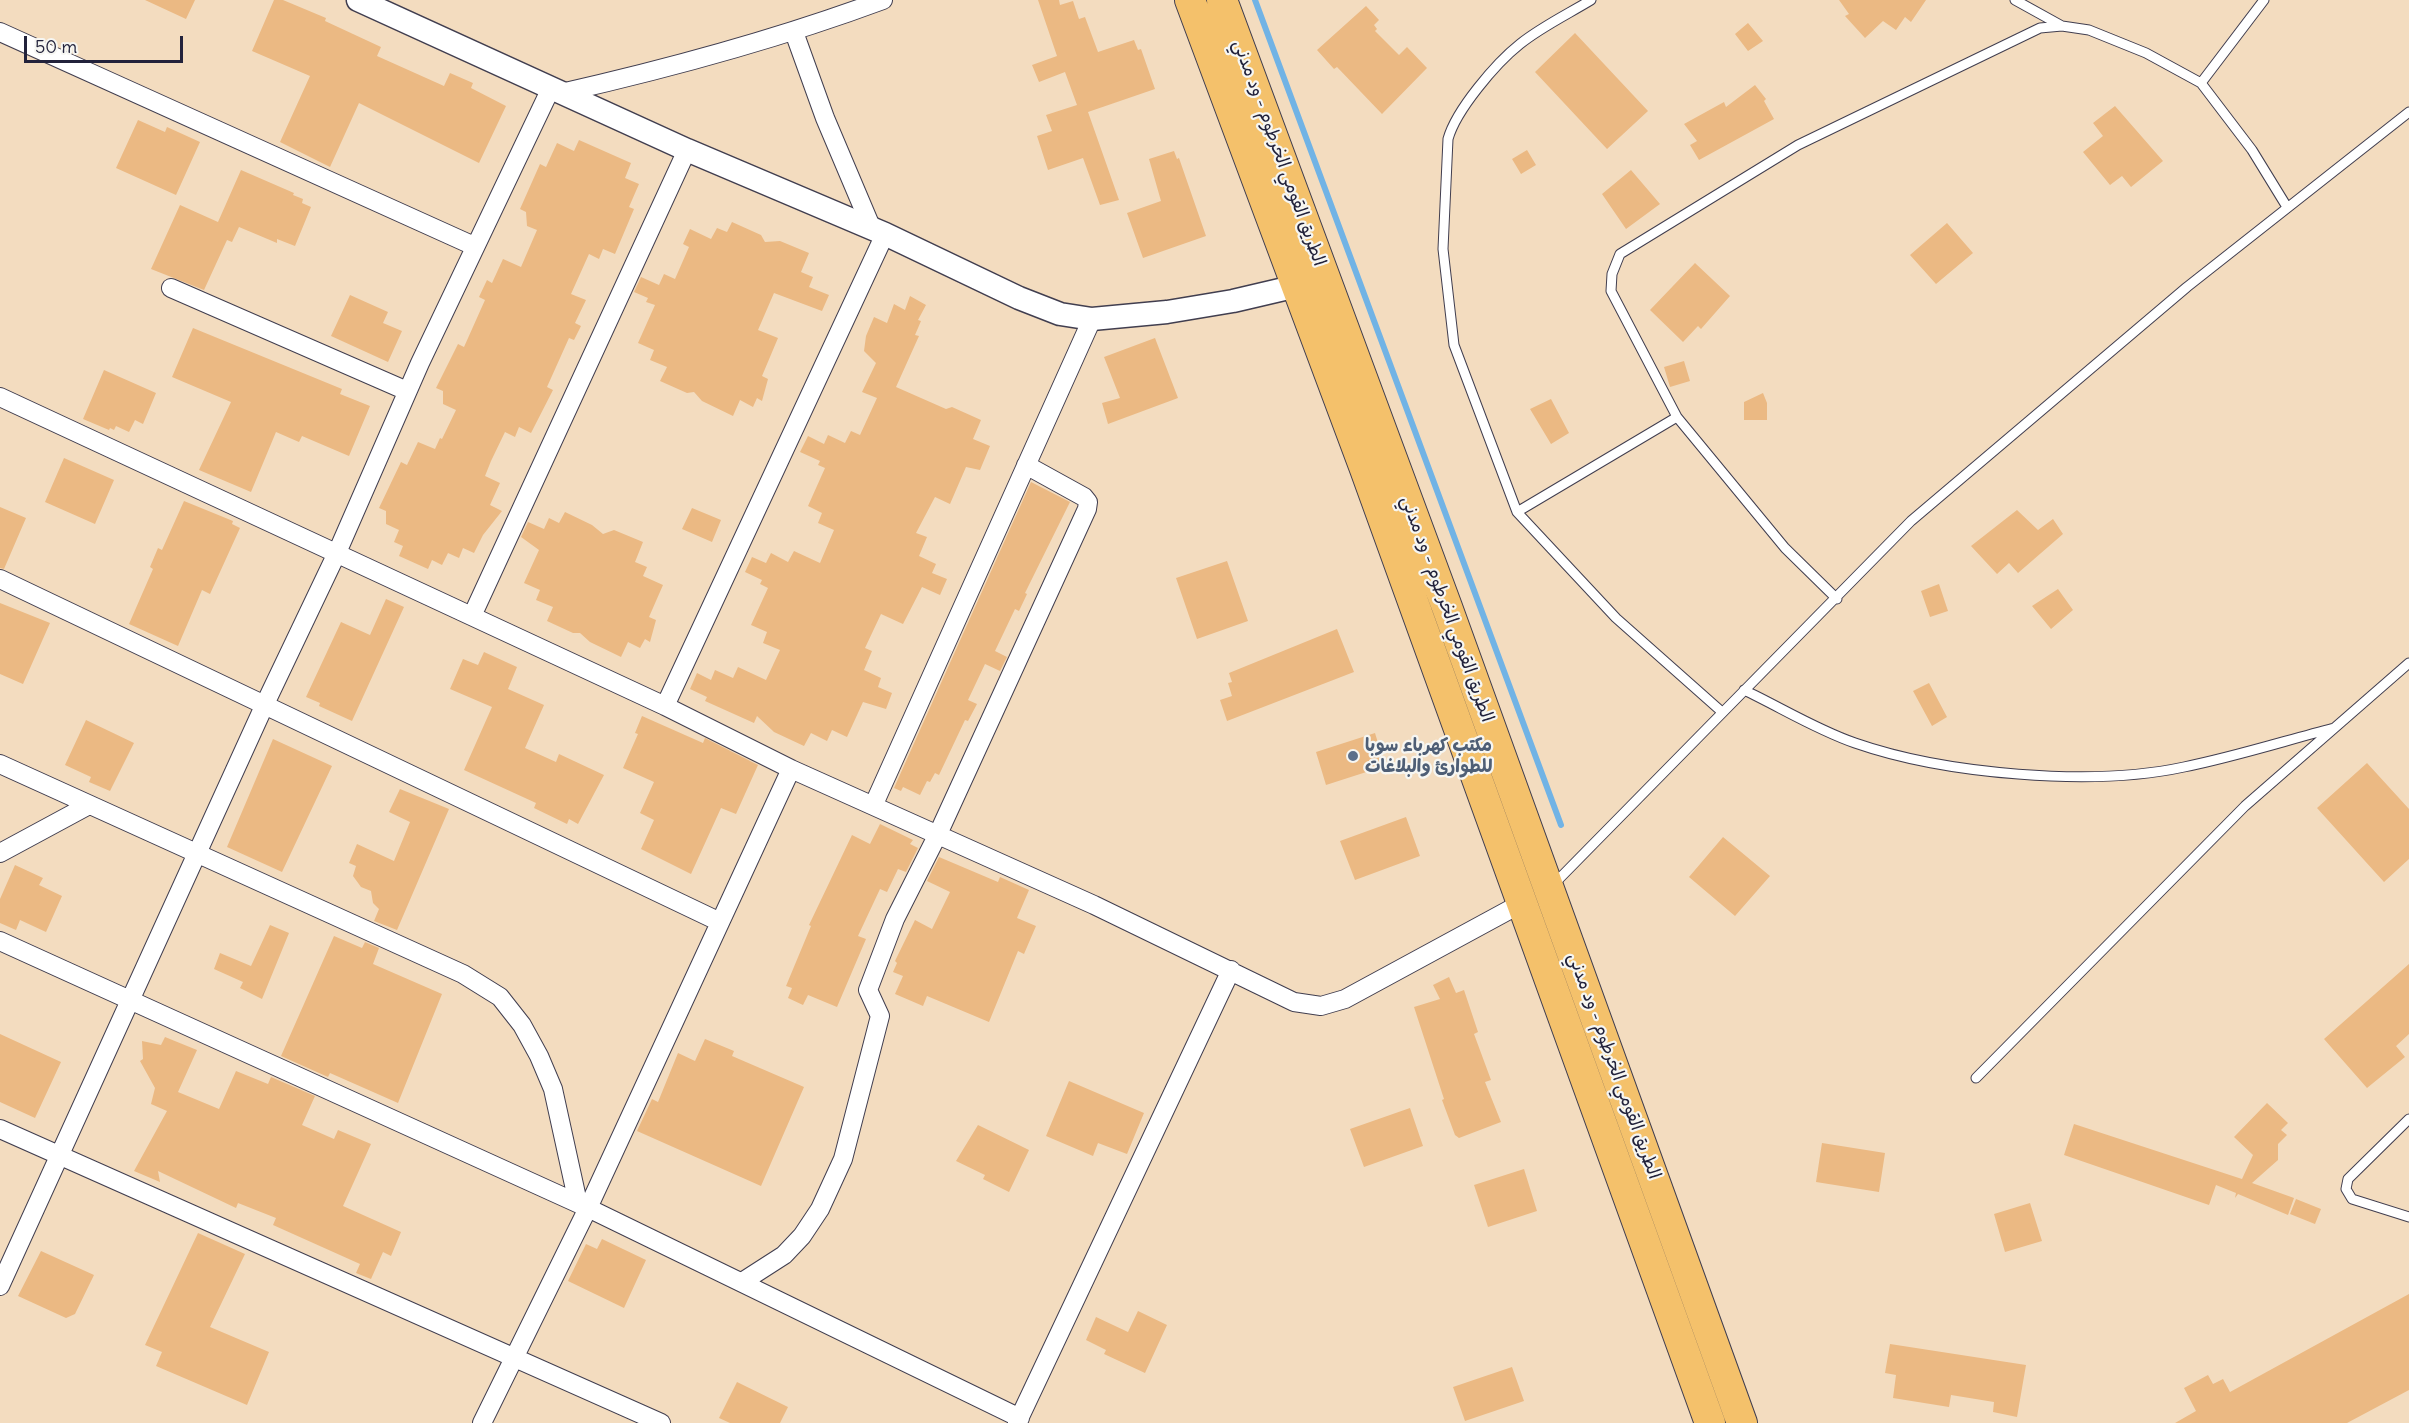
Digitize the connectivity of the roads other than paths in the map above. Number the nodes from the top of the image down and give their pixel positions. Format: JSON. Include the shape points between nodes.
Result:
{"nodes":[{"id":1,"x":358,"y":0,"type":"edge"},
{"id":2,"x":883,"y":0,"type":"edge"},
{"id":3,"x":1190,"y":0,"type":"edge"},
{"id":4,"x":1222,"y":0,"type":"edge"},
{"id":5,"x":1591,"y":0,"type":"edge"},
{"id":6,"x":2015,"y":0,"type":"edge"},
{"id":7,"x":2264,"y":0,"type":"edge"},
{"id":8,"x":2062,"y":26,"type":"junction"},
{"id":9,"x":0,"y":32,"type":"edge"},
{"id":10,"x":794,"y":32,"type":"junction"},
{"id":11,"x":2202,"y":83,"type":"junction"},
{"id":12,"x":556,"y":91,"type":"junction"},
{"id":13,"x":2409,"y":112,"type":"edge"},
{"id":14,"x":687,"y":150,"type":"junction"},
{"id":15,"x":2287,"y":207,"type":"junction"},
{"id":16,"x":879,"y":232,"type":"junction"},
{"id":17,"x":474,"y":246,"type":"junction"},
{"id":18,"x":1297,"y":285,"type":"junction"},
{"id":19,"x":171,"y":288,"type":"dead end"},
{"id":20,"x":1092,"y":319,"type":"junction"},
{"id":21,"x":407,"y":391,"type":"junction"},
{"id":22,"x":0,"y":397,"type":"edge"},
{"id":23,"x":1677,"y":417,"type":"junction"},
{"id":24,"x":1026,"y":465,"type":"junction"},
{"id":25,"x":1517,"y":512,"type":"junction"},
{"id":26,"x":336,"y":555,"type":"junction"},
{"id":27,"x":0,"y":579,"type":"edge"},
{"id":28,"x":1837,"y":599,"type":"junction"},
{"id":29,"x":472,"y":616,"type":"junction"},
{"id":30,"x":2409,"y":663,"type":"edge"},
{"id":31,"x":1744,"y":690,"type":"junction"},
{"id":32,"x":265,"y":704,"type":"junction"},
{"id":33,"x":665,"y":706,"type":"junction"},
{"id":34,"x":1722,"y":712,"type":"junction"},
{"id":35,"x":2334,"y":728,"type":"junction"},
{"id":36,"x":0,"y":764,"type":"edge"},
{"id":37,"x":791,"y":769,"type":"junction"},
{"id":38,"x":874,"y":804,"type":"junction"},
{"id":39,"x":89,"y":805,"type":"junction"},
{"id":40,"x":938,"y":834,"type":"junction"},
{"id":41,"x":0,"y":853,"type":"edge"},
{"id":42,"x":197,"y":854,"type":"junction"},
{"id":43,"x":1548,"y":890,"type":"junction"},
{"id":44,"x":1522,"y":903,"type":"junction"},
{"id":45,"x":720,"y":922,"type":"junction"},
{"id":46,"x":0,"y":941,"type":"edge"},
{"id":47,"x":1231,"y":970,"type":"junction"},
{"id":48,"x":130,"y":1000,"type":"junction"},
{"id":49,"x":1976,"y":1078,"type":"dead end"},
{"id":50,"x":2409,"y":1119,"type":"edge"},
{"id":51,"x":0,"y":1129,"type":"edge"},
{"id":52,"x":59,"y":1156,"type":"junction"},
{"id":53,"x":583,"y":1205,"type":"junction"},
{"id":54,"x":2409,"y":1217,"type":"edge"},
{"id":55,"x":742,"y":1282,"type":"junction"},
{"id":56,"x":0,"y":1286,"type":"edge"},
{"id":57,"x":514,"y":1358,"type":"junction"},
{"id":58,"x":1019,"y":1420,"type":"edge"},
{"id":59,"x":482,"y":1423,"type":"edge"},
{"id":60,"x":661,"y":1423,"type":"edge"},
{"id":61,"x":1710,"y":1423,"type":"edge"},
{"id":62,"x":1742,"y":1423,"type":"edge"}],
"edges":[{"from":1,"to":12,"type":"street"},
{"from":2,"to":10,"type":"street"},
{"from":3,"to":18,"type":"highway","name":"الطريق القومي الخرطوم - ود مدني"},
{"from":4,"to":43,"type":"highway","name":"الطريق القومي الخرطوم - ود مدني","via":[[1444,596]]},
{"from":5,"to":25,"type":"lane","via":[[1519,44],[1464,104],[1452,123],[1448,139],[1443,249],[1454,345]]},
{"from":6,"to":8,"type":"lane"},
{"from":7,"to":11,"type":"lane"},
{"from":8,"to":11,"type":"lane","via":[[2089,30],[2146,52]]},
{"from":8,"to":23,"type":"lane","via":[[2040,28],[1798,146],[1620,255],[1612,274],[1611,291]]},
{"from":9,"to":17,"type":"street"},
{"from":10,"to":12,"type":"street","via":[[712,57]]},
{"from":10,"to":16,"type":"street","via":[[821,109]]},
{"from":11,"to":15,"type":"lane","via":[[2252,150]]},
{"from":12,"to":14,"type":"street"},
{"from":12,"to":17,"type":"street"},
{"from":13,"to":15,"type":"lane"},
{"from":14,"to":16,"type":"street"},
{"from":14,"to":29,"type":"street"},
{"from":15,"to":28,"type":"lane","via":[[2187,286],[1911,521]]},
{"from":16,"to":20,"type":"street","via":[[1019,298],[1060,314]]},
{"from":16,"to":33,"type":"street"},
{"from":17,"to":21,"type":"street"},
{"from":18,"to":20,"type":"street","via":[[1167,312]]},
{"from":18,"to":44,"type":"highway","name":"الطريق القومي الخرطوم - ود مدني"},
{"from":19,"to":21,"type":"street"},
{"from":20,"to":24,"type":"street"},
{"from":21,"to":26,"type":"street"},
{"from":22,"to":26,"type":"street"},
{"from":23,"to":25,"type":"lane"},
{"from":23,"to":28,"type":"lane","via":[[1785,548]]},
{"from":24,"to":38,"type":"street"},
{"from":24,"to":40,"type":"street","via":[[1084,497],[1087,509]]},
{"from":25,"to":34,"type":"lane","via":[[1616,618]]},
{"from":26,"to":29,"type":"street"},
{"from":26,"to":32,"type":"street"},
{"from":27,"to":32,"type":"street"},
{"from":28,"to":31,"type":"lane"},
{"from":29,"to":33,"type":"street"},
{"from":30,"to":35,"type":"lane"},
{"from":31,"to":34,"type":"lane"},
{"from":31,"to":35,"type":"lane","via":[[1854,743],[1918,760],[2009,773],[2132,775],[2183,768]]},
{"from":32,"to":42,"type":"street"},
{"from":32,"to":45,"type":"street"},
{"from":33,"to":37,"type":"street"},
{"from":34,"to":43,"type":"lane"},
{"from":35,"to":49,"type":"lane","via":[[2245,806]]},
{"from":36,"to":39,"type":"street"},
{"from":37,"to":38,"type":"street"},
{"from":37,"to":45,"type":"street"},
{"from":38,"to":40,"type":"street"},
{"from":39,"to":41,"type":"street"},
{"from":39,"to":42,"type":"street"},
{"from":40,"to":47,"type":"street"},
{"from":40,"to":55,"type":"street","via":[[895,919],[868,990],[880,1016],[843,1159],[820,1209],[802,1236],[784,1255]]},
{"from":42,"to":48,"type":"street"},
{"from":42,"to":53,"type":"street","via":[[463,974],[500,997],[522,1025],[553,1089]]},
{"from":43,"to":62,"type":"highway","name":"الطريق القومي الخرطوم - ود مدني"},
{"from":44,"to":47,"type":"street","via":[[1345,999],[1321,1006],[1294,1002]]},
{"from":44,"to":61,"type":"highway","name":"الطريق القومي الخرطوم - ود مدني"},
{"from":45,"to":53,"type":"street"},
{"from":46,"to":48,"type":"street"},
{"from":47,"to":58,"type":"street"},
{"from":48,"to":52,"type":"street"},
{"from":48,"to":53,"type":"street"},
{"from":50,"to":54,"type":"lane","via":[[2348,1179],[2346,1190],[2352,1199]]},
{"from":51,"to":52,"type":"street"},
{"from":52,"to":56,"type":"street"},
{"from":52,"to":57,"type":"street"},
{"from":53,"to":55,"type":"street"},
{"from":53,"to":57,"type":"street"},
{"from":55,"to":58,"type":"street"},
{"from":57,"to":59,"type":"street"},
{"from":57,"to":60,"type":"street"}]}
